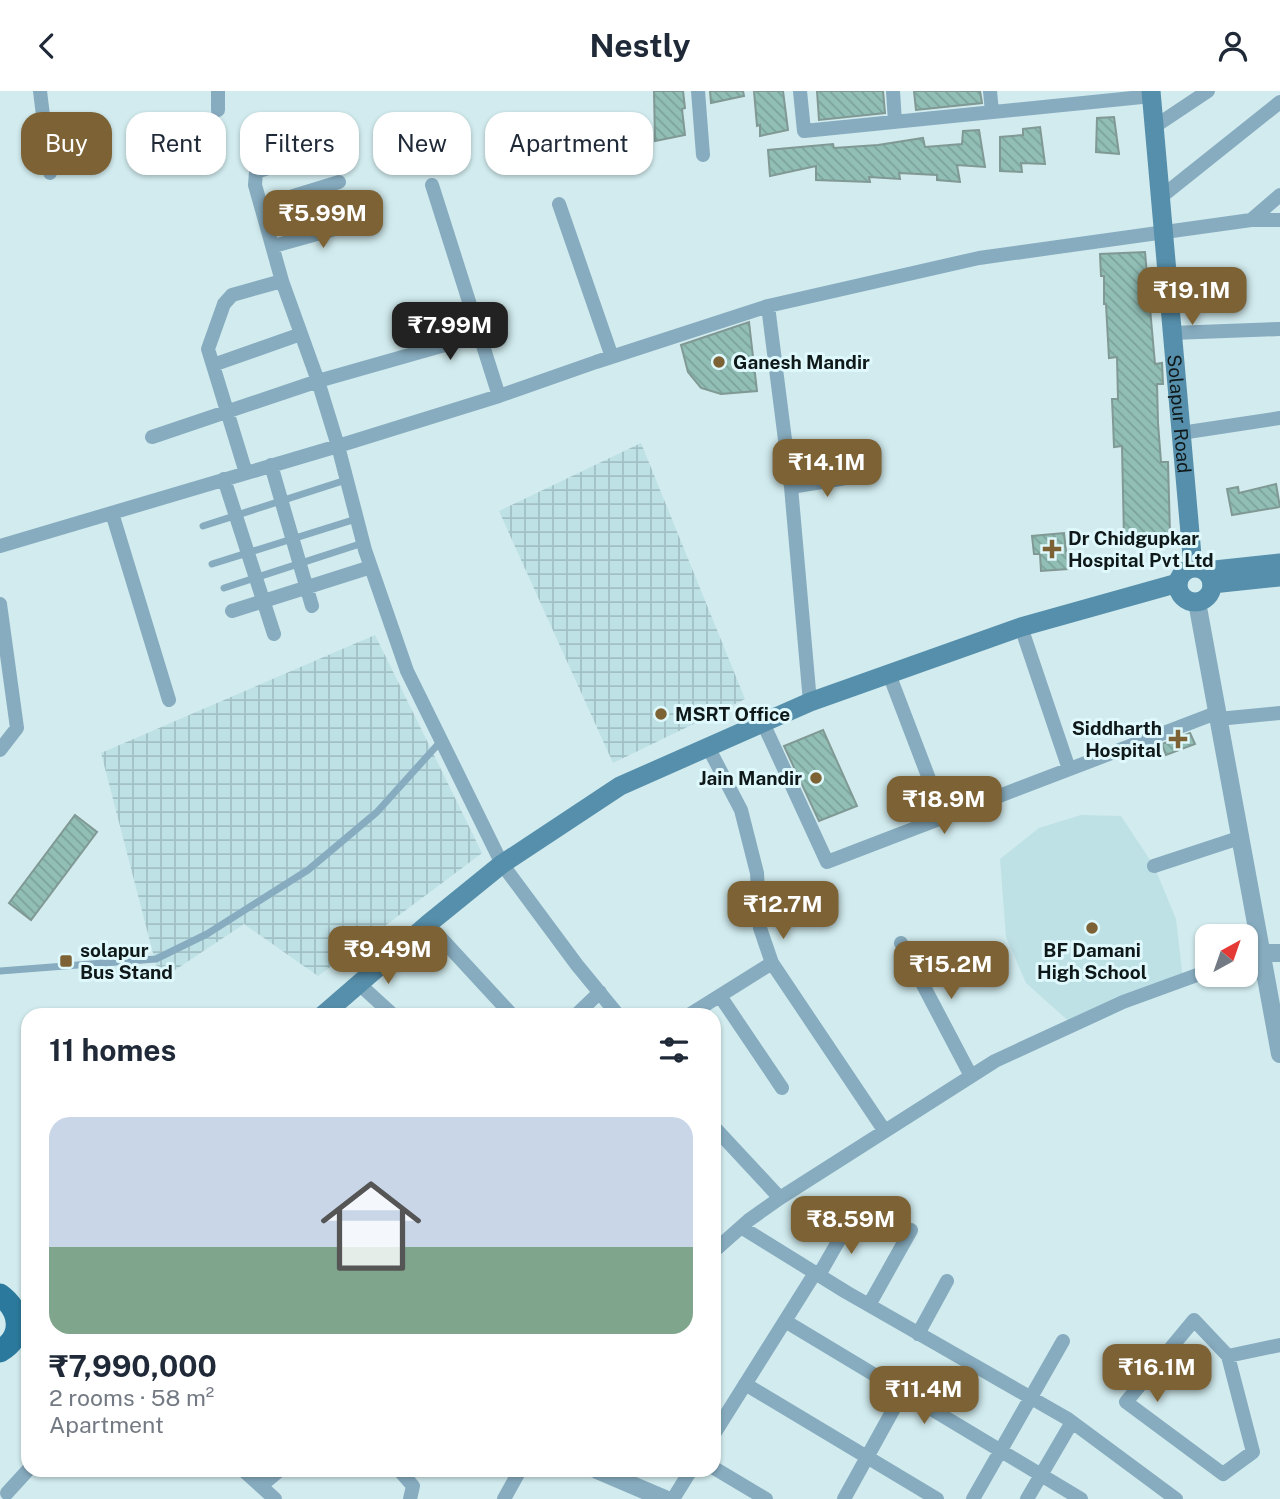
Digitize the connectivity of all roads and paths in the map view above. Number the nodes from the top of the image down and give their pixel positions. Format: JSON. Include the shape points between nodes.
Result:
{"nodes":[{"id":1,"x":40,"y":91,"type":"edge"},
{"id":2,"x":218,"y":91,"type":"edge"},
{"id":3,"x":698,"y":91,"type":"edge"},
{"id":4,"x":800,"y":91,"type":"edge"},
{"id":5,"x":893,"y":91,"type":"edge"},
{"id":6,"x":990,"y":91,"type":"edge"},
{"id":7,"x":1208,"y":91,"type":"edge"},
{"id":8,"x":1151,"y":94,"type":"edge"},
{"id":9,"x":1280,"y":102,"type":"edge"},
{"id":10,"x":218,"y":110,"type":"dead end"},
{"id":11,"x":43,"y":112,"type":"edge"},
{"id":12,"x":992,"y":112,"type":"junction"},
{"id":13,"x":895,"y":122,"type":"junction"},
{"id":14,"x":1154,"y":127,"type":"junction"},
{"id":15,"x":703,"y":155,"type":"dead end"},
{"id":16,"x":256,"y":175,"type":"edge"},
{"id":17,"x":339,"y":182,"type":"dead end"},
{"id":18,"x":432,"y":185,"type":"dead end"},
{"id":19,"x":1280,"y":195,"type":"edge"},
{"id":20,"x":1161,"y":197,"type":"junction"},
{"id":21,"x":559,"y":204,"type":"dead end"},
{"id":22,"x":261,"y":206,"type":"junction"},
{"id":23,"x":1251,"y":220,"type":"junction"},
{"id":24,"x":1280,"y":220,"type":"edge"},
{"id":25,"x":363,"y":221,"type":"dead end"},
{"id":26,"x":1164,"y":234,"type":"junction"},
{"id":27,"x":274,"y":246,"type":"junction"},
{"id":28,"x":282,"y":281,"type":"junction"},
{"id":29,"x":768,"y":306,"type":"junction"},
{"id":30,"x":1280,"y":330,"type":"edge"},
{"id":31,"x":301,"y":334,"type":"junction"},
{"id":32,"x":1172,"y":334,"type":"junction"},
{"id":33,"x":480,"y":335,"type":"junction"},
{"id":34,"x":612,"y":357,"type":"junction"},
{"id":35,"x":213,"y":365,"type":"junction"},
{"id":36,"x":318,"y":381,"type":"junction"},
{"id":37,"x":499,"y":396,"type":"junction"},
{"id":38,"x":227,"y":412,"type":"junction"},
{"id":39,"x":1280,"y":418,"type":"edge"},
{"id":40,"x":1181,"y":433,"type":"junction"},
{"id":41,"x":152,"y":437,"type":"dead end"},
{"id":42,"x":338,"y":446,"type":"junction"},
{"id":43,"x":271,"y":465,"type":"junction"},
{"id":44,"x":246,"y":473,"type":"junction"},
{"id":45,"x":858,"y":475,"type":"dead end"},
{"id":46,"x":225,"y":479,"type":"junction"},
{"id":47,"x":347,"y":479,"type":"junction"},
{"id":48,"x":791,"y":487,"type":"junction"},
{"id":49,"x":282,"y":501,"type":"junction"},
{"id":50,"x":112,"y":513,"type":"junction"},
{"id":51,"x":236,"y":516,"type":"junction"},
{"id":52,"x":357,"y":518,"type":"junction"},
{"id":53,"x":203,"y":526,"type":"dead end"},
{"id":54,"x":292,"y":538,"type":"junction"},
{"id":55,"x":363,"y":543,"type":"junction"},
{"id":56,"x":0,"y":546,"type":"edge"},
{"id":57,"x":247,"y":552,"type":"junction"},
{"id":58,"x":212,"y":563,"type":"dead end"},
{"id":59,"x":300,"y":563,"type":"junction"},
{"id":60,"x":1280,"y":563,"type":"edge"},
{"id":61,"x":371,"y":567,"type":"junction"},
{"id":62,"x":1203,"y":574,"type":"junction"},
{"id":63,"x":1280,"y":577,"type":"edge"},
{"id":64,"x":256,"y":578,"type":"junction"},
{"id":65,"x":1178,"y":583,"type":"junction"},
{"id":66,"x":224,"y":588,"type":"dead end"},
{"id":67,"x":306,"y":588,"type":"junction"},
{"id":68,"x":263,"y":601,"type":"junction"},
{"id":69,"x":1197,"y":602,"type":"junction"},
{"id":70,"x":0,"y":604,"type":"edge"},
{"id":71,"x":312,"y":606,"type":"dead end"},
{"id":72,"x":232,"y":611,"type":"dead end"},
{"id":73,"x":1021,"y":627,"type":"junction"},
{"id":74,"x":274,"y":634,"type":"dead end"},
{"id":75,"x":889,"y":674,"type":"junction"},
{"id":76,"x":6,"y":690,"type":"edge"},
{"id":77,"x":169,"y":700,"type":"dead end"},
{"id":78,"x":810,"y":702,"type":"junction"},
{"id":79,"x":1280,"y":713,"type":"edge"},
{"id":80,"x":1217,"y":716,"type":"junction"},
{"id":81,"x":763,"y":723,"type":"junction"},
{"id":82,"x":441,"y":741,"type":"junction"},
{"id":83,"x":708,"y":747,"type":"junction"},
{"id":84,"x":0,"y":750,"type":"edge"},
{"id":85,"x":1069,"y":769,"type":"junction"},
{"id":86,"x":944,"y":817,"type":"junction"},
{"id":87,"x":1242,"y":837,"type":"junction"},
{"id":88,"x":502,"y":864,"type":"junction"},
{"id":89,"x":1154,"y":866,"type":"dead end"},
{"id":90,"x":428,"y":924,"type":"junction"},
{"id":91,"x":901,"y":943,"type":"dead end"},
{"id":92,"x":1263,"y":955,"type":"edge"},
{"id":93,"x":772,"y":963,"type":"junction"},
{"id":94,"x":0,"y":971,"type":"edge"},
{"id":95,"x":1195,"y":976,"type":"edge"},
{"id":96,"x":358,"y":983,"type":"junction"},
{"id":97,"x":600,"y":992,"type":"junction"},
{"id":98,"x":720,"y":996,"type":"junction"},
{"id":99,"x":331,"y":1008,"type":"edge"},
{"id":100,"x":385,"y":1008,"type":"edge"},
{"id":101,"x":506,"y":1008,"type":"edge"},
{"id":102,"x":583,"y":1008,"type":"edge"},
{"id":103,"x":613,"y":1008,"type":"edge"},
{"id":104,"x":700,"y":1008,"type":"edge"},
{"id":105,"x":1280,"y":1051,"type":"edge"},
{"id":106,"x":971,"y":1076,"type":"junction"},
{"id":107,"x":782,"y":1088,"type":"dead end"},
{"id":108,"x":884,"y":1130,"type":"junction"},
{"id":109,"x":721,"y":1135,"type":"edge"},
{"id":110,"x":780,"y":1198,"type":"junction"},
{"id":111,"x":851,"y":1219,"type":"dead end"},
{"id":112,"x":741,"y":1227,"type":"junction"},
{"id":113,"x":911,"y":1230,"type":"dead end"},
{"id":114,"x":721,"y":1245,"type":"edge"},
{"id":115,"x":817,"y":1274,"type":"junction"},
{"id":116,"x":947,"y":1281,"type":"dead end"},
{"id":117,"x":0,"y":1294,"type":"edge"},
{"id":118,"x":869,"y":1305,"type":"junction"},
{"id":119,"x":21,"y":1317,"type":"edge"},
{"id":120,"x":785,"y":1321,"type":"junction"},
{"id":121,"x":21,"y":1323,"type":"edge"},
{"id":122,"x":918,"y":1334,"type":"junction"},
{"id":123,"x":1063,"y":1341,"type":"dead end"},
{"id":124,"x":1280,"y":1345,"type":"edge"},
{"id":125,"x":0,"y":1351,"type":"edge"},
{"id":126,"x":1228,"y":1356,"type":"junction"},
{"id":127,"x":745,"y":1384,"type":"junction"},
{"id":128,"x":903,"y":1392,"type":"junction"},
{"id":129,"x":1031,"y":1398,"type":"junction"},
{"id":130,"x":1072,"y":1422,"type":"junction"},
{"id":131,"x":721,"y":1423,"type":"edge"},
{"id":132,"x":1000,"y":1452,"type":"junction"},
{"id":133,"x":867,"y":1457,"type":"junction"},
{"id":134,"x":721,"y":1472,"type":"edge"},
{"id":135,"x":1041,"y":1476,"type":"junction"},
{"id":136,"x":21,"y":1477,"type":"edge"},
{"id":137,"x":249,"y":1477,"type":"edge"},
{"id":138,"x":276,"y":1477,"type":"edge"},
{"id":139,"x":405,"y":1477,"type":"edge"},
{"id":140,"x":516,"y":1477,"type":"edge"},
{"id":141,"x":613,"y":1477,"type":"edge"},
{"id":142,"x":687,"y":1477,"type":"edge"},
{"id":143,"x":6,"y":1493,"type":"edge"},
{"id":144,"x":265,"y":1494,"type":"edge"},
{"id":145,"x":410,"y":1499,"type":"edge"},
{"id":146,"x":504,"y":1499,"type":"edge"},
{"id":147,"x":664,"y":1499,"type":"edge"},
{"id":148,"x":673,"y":1499,"type":"edge"},
{"id":149,"x":766,"y":1499,"type":"edge"},
{"id":150,"x":844,"y":1499,"type":"edge"},
{"id":151,"x":937,"y":1499,"type":"edge"},
{"id":152,"x":973,"y":1499,"type":"edge"},
{"id":153,"x":1027,"y":1499,"type":"edge"},
{"id":154,"x":1081,"y":1499,"type":"edge"},
{"id":155,"x":1176,"y":1499,"type":"edge"}],
"edges":[{"from":1,"to":11,"type":"street"},
{"from":2,"to":10,"type":"street"},
{"from":3,"to":15,"type":"street"},
{"from":4,"to":13,"type":"street","via":[[804,131]]},
{"from":5,"to":13,"type":"street"},
{"from":6,"to":12,"type":"street"},
{"from":7,"to":14,"type":"street"},
{"from":8,"to":12,"type":"street"},
{"from":8,"to":14,"type":"main road","name":"Solapur Road"},
{"from":9,"to":20,"type":"street"},
{"from":12,"to":13,"type":"street"},
{"from":14,"to":20,"type":"main road","name":"Solapur Road"},
{"from":16,"to":22,"type":"street"},
{"from":17,"to":22,"type":"street"},
{"from":18,"to":33,"type":"street"},
{"from":19,"to":23,"type":"street"},
{"from":20,"to":26,"type":"main road","name":"Solapur Road"},
{"from":21,"to":34,"type":"street"},
{"from":22,"to":27,"type":"street"},
{"from":23,"to":24,"type":"street"},
{"from":23,"to":26,"type":"street"},
{"from":25,"to":27,"type":"street"},
{"from":26,"to":29,"type":"street","via":[[979,258]]},
{"from":26,"to":32,"type":"main road","name":"Solapur Road"},
{"from":27,"to":28,"type":"street"},
{"from":28,"to":31,"type":"street"},
{"from":28,"to":35,"type":"street","via":[[232,296],[224,304],[208,349]]},
{"from":29,"to":34,"type":"street"},
{"from":29,"to":48,"type":"street"},
{"from":30,"to":32,"type":"street"},
{"from":31,"to":35,"type":"street"},
{"from":31,"to":36,"type":"street"},
{"from":32,"to":40,"type":"main road","name":"Solapur Road"},
{"from":33,"to":36,"type":"street"},
{"from":33,"to":37,"type":"street"},
{"from":34,"to":37,"type":"street"},
{"from":35,"to":38,"type":"street"},
{"from":36,"to":38,"type":"street"},
{"from":36,"to":42,"type":"street"},
{"from":37,"to":42,"type":"street"},
{"from":38,"to":41,"type":"street"},
{"from":38,"to":44,"type":"street"},
{"from":39,"to":40,"type":"street"},
{"from":40,"to":62,"type":"main road","name":"Solapur Road"},
{"from":42,"to":43,"type":"street"},
{"from":42,"to":47,"type":"street"},
{"from":43,"to":44,"type":"street"},
{"from":43,"to":49,"type":"street"},
{"from":44,"to":46,"type":"street"},
{"from":45,"to":48,"type":"street"},
{"from":46,"to":50,"type":"street"},
{"from":46,"to":51,"type":"street"},
{"from":47,"to":49,"type":"lane"},
{"from":47,"to":52,"type":"street"},
{"from":48,"to":78,"type":"street"},
{"from":49,"to":51,"type":"lane"},
{"from":49,"to":54,"type":"street"},
{"from":50,"to":56,"type":"street"},
{"from":50,"to":77,"type":"street"},
{"from":51,"to":53,"type":"lane"},
{"from":51,"to":57,"type":"street"},
{"from":52,"to":54,"type":"lane"},
{"from":52,"to":55,"type":"street"},
{"from":54,"to":57,"type":"lane"},
{"from":54,"to":59,"type":"street"},
{"from":55,"to":59,"type":"lane"},
{"from":55,"to":61,"type":"street"},
{"from":57,"to":58,"type":"lane"},
{"from":57,"to":64,"type":"street"},
{"from":59,"to":64,"type":"lane"},
{"from":59,"to":67,"type":"street"},
{"from":60,"to":62,"type":"main road"},
{"from":61,"to":67,"type":"street"},
{"from":61,"to":82,"type":"street","via":[[407,670]]},
{"from":62,"to":63,"type":"main road"},
{"from":62,"to":65,"type":"main road","via":[[1184,571]]},
{"from":62,"to":69,"type":"main road","via":[[1205,599]]},
{"from":64,"to":66,"type":"lane"},
{"from":64,"to":68,"type":"street"},
{"from":65,"to":69,"type":"main road","via":[[1181,595]]},
{"from":65,"to":73,"type":"main road"},
{"from":67,"to":68,"type":"street"},
{"from":67,"to":71,"type":"street"},
{"from":68,"to":72,"type":"street"},
{"from":68,"to":74,"type":"street"},
{"from":69,"to":80,"type":"street"},
{"from":70,"to":76,"type":"street"},
{"from":73,"to":75,"type":"main road"},
{"from":73,"to":85,"type":"street"},
{"from":75,"to":78,"type":"main road"},
{"from":75,"to":86,"type":"street"},
{"from":76,"to":84,"type":"street","via":[[16,729]]},
{"from":78,"to":81,"type":"main road"},
{"from":79,"to":80,"type":"street"},
{"from":80,"to":85,"type":"street"},
{"from":80,"to":87,"type":"street"},
{"from":81,"to":83,"type":"main road"},
{"from":81,"to":86,"type":"street","via":[[827,862]]},
{"from":82,"to":88,"type":"street"},
{"from":82,"to":94,"type":"lane","via":[[377,812],[308,870],[207,934],[156,959]]},
{"from":83,"to":88,"type":"main road","via":[[620,786]]},
{"from":83,"to":93,"type":"street","via":[[741,810],[757,873],[760,928]]},
{"from":85,"to":86,"type":"street"},
{"from":87,"to":89,"type":"street"},
{"from":87,"to":92,"type":"street"},
{"from":88,"to":90,"type":"main road"},
{"from":88,"to":97,"type":"street"},
{"from":90,"to":96,"type":"main road"},
{"from":90,"to":101,"type":"street"},
{"from":91,"to":106,"type":"street"},
{"from":92,"to":105,"type":"street"},
{"from":93,"to":98,"type":"street"},
{"from":93,"to":108,"type":"street"},
{"from":95,"to":106,"type":"street","via":[[1072,1024]]},
{"from":96,"to":99,"type":"main road"},
{"from":96,"to":100,"type":"street"},
{"from":97,"to":102,"type":"street"},
{"from":97,"to":103,"type":"street"},
{"from":98,"to":104,"type":"street"},
{"from":98,"to":107,"type":"street"},
{"from":106,"to":108,"type":"street"},
{"from":108,"to":110,"type":"street"},
{"from":109,"to":110,"type":"street"},
{"from":110,"to":112,"type":"street"},
{"from":111,"to":115,"type":"street"},
{"from":112,"to":114,"type":"street"},
{"from":112,"to":115,"type":"street"},
{"from":113,"to":118,"type":"street"},
{"from":115,"to":118,"type":"street"},
{"from":115,"to":120,"type":"street"},
{"from":116,"to":122,"type":"street"},
{"from":117,"to":119,"type":"main road"},
{"from":118,"to":122,"type":"street"},
{"from":120,"to":127,"type":"street"},
{"from":120,"to":128,"type":"street"},
{"from":121,"to":125,"type":"main road","via":[[13,1340]]},
{"from":122,"to":129,"type":"street"},
{"from":123,"to":129,"type":"street"},
{"from":124,"to":126,"type":"street"},
{"from":126,"to":126,"type":"street","via":[[1253,1451],[1223,1474],[1126,1402],[1194,1320]]},
{"from":127,"to":131,"type":"street"},
{"from":127,"to":133,"type":"street"},
{"from":128,"to":132,"type":"street"},
{"from":128,"to":133,"type":"street"},
{"from":129,"to":130,"type":"street"},
{"from":129,"to":132,"type":"street"},
{"from":130,"to":135,"type":"street"},
{"from":130,"to":155,"type":"street"},
{"from":132,"to":135,"type":"street"},
{"from":132,"to":152,"type":"street"},
{"from":133,"to":150,"type":"street"},
{"from":133,"to":151,"type":"street"},
{"from":134,"to":149,"type":"street"},
{"from":135,"to":153,"type":"street"},
{"from":135,"to":154,"type":"street"},
{"from":136,"to":143,"type":"street"},
{"from":137,"to":144,"type":"street"},
{"from":138,"to":144,"type":"street"},
{"from":139,"to":145,"type":"street","via":[[413,1486]]},
{"from":140,"to":146,"type":"street"},
{"from":141,"to":147,"type":"street"},
{"from":142,"to":148,"type":"street"}]}
